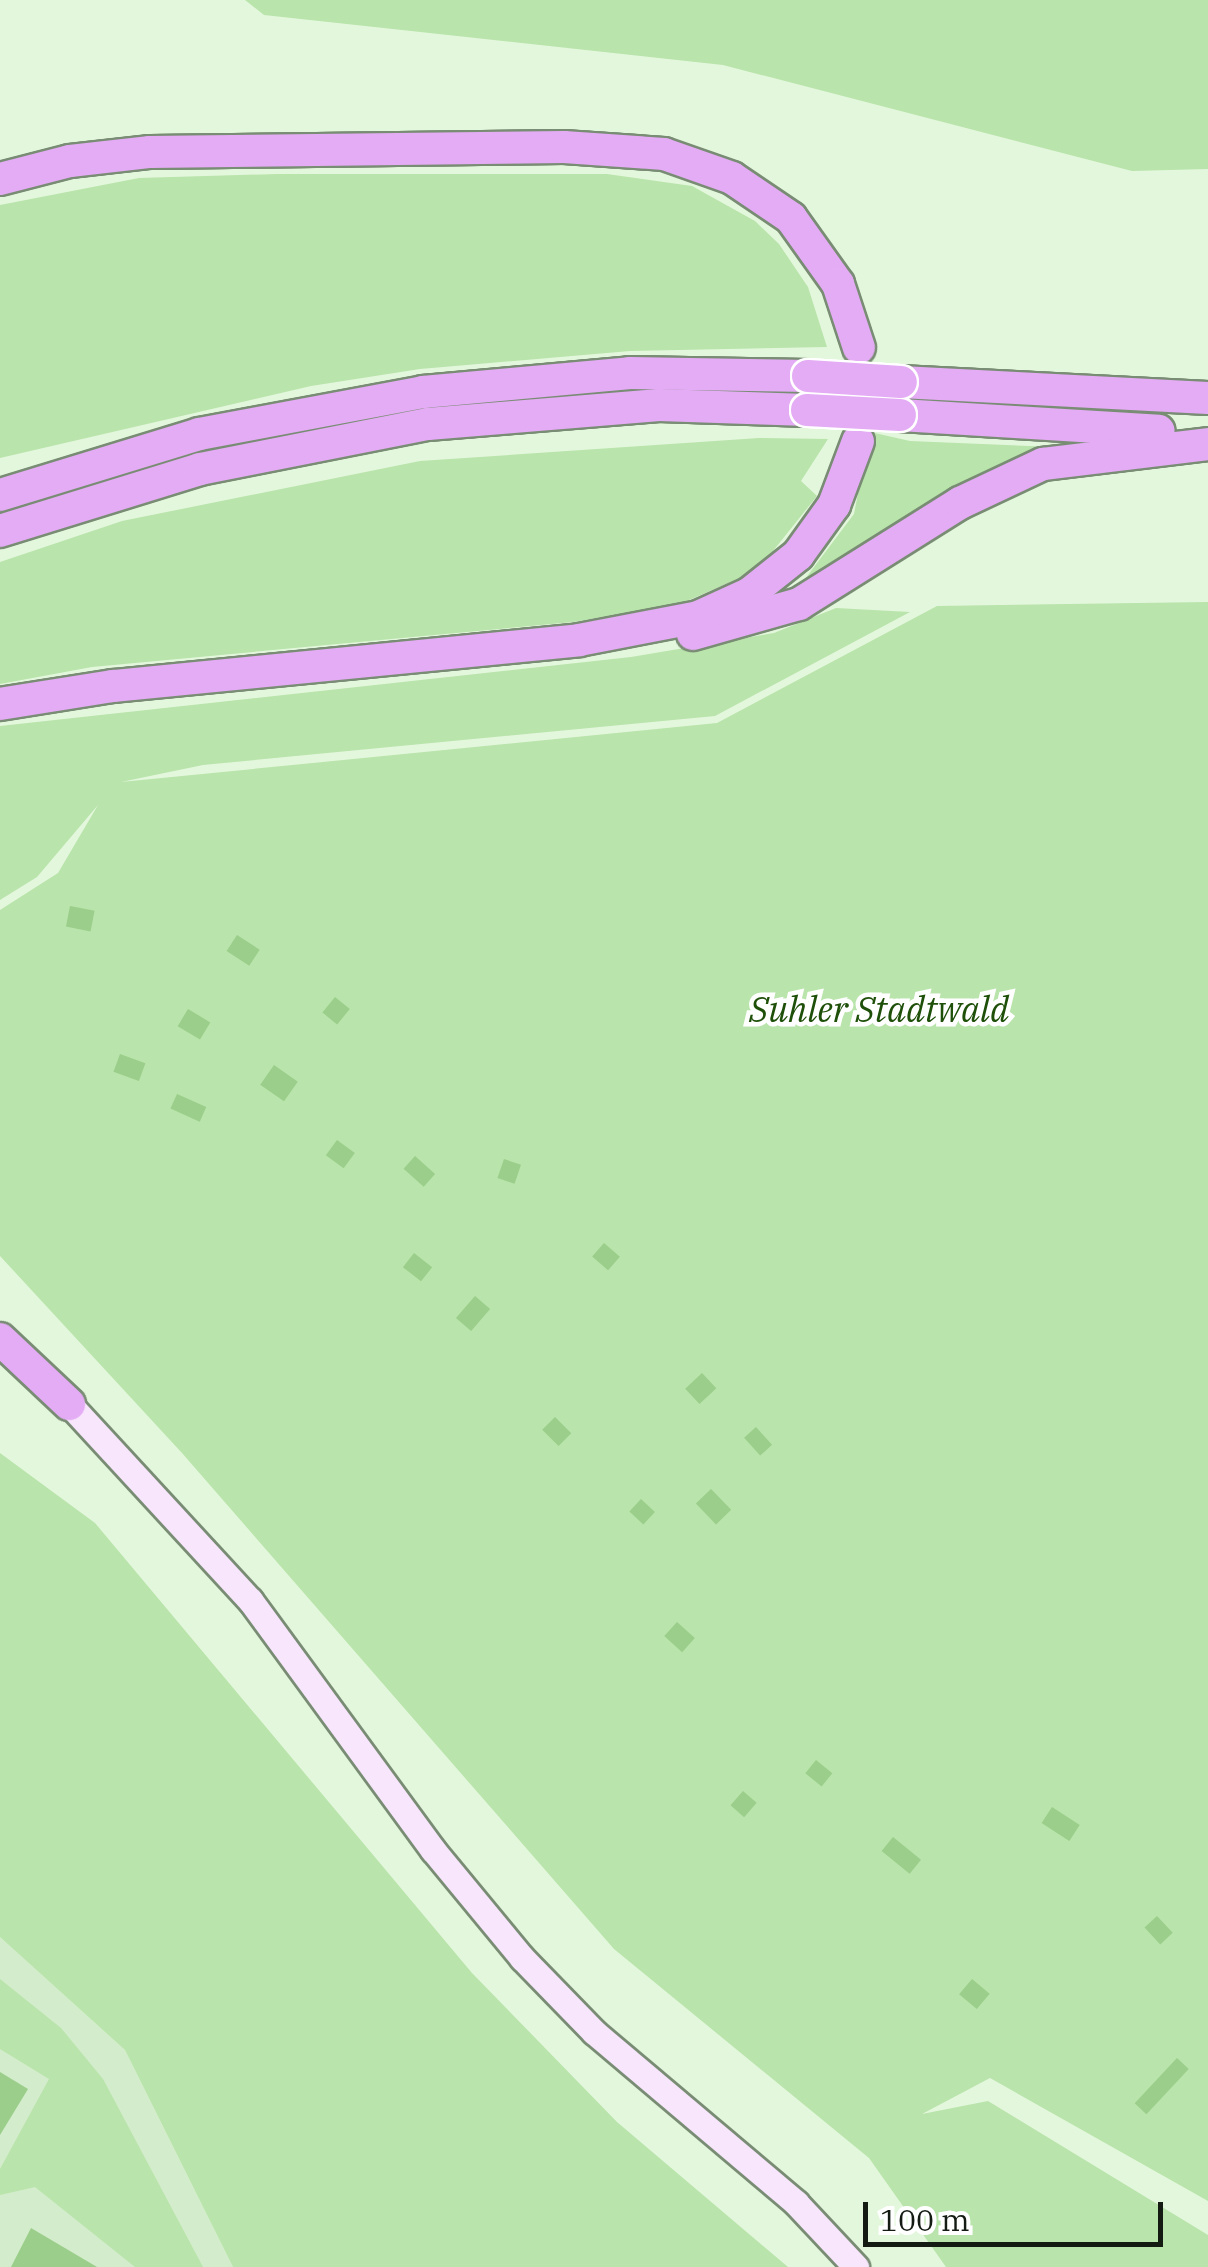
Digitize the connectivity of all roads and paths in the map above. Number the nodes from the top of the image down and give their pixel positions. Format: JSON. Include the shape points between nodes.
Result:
{"nodes":[{"id":1,"x":0,"y":179,"type":"edge"},
{"id":2,"x":859,"y":348,"type":"dead end"},
{"id":3,"x":1208,"y":398,"type":"edge"},
{"id":4,"x":1208,"y":433,"type":"edge"},
{"id":5,"x":858,"y":441,"type":"dead end"},
{"id":6,"x":1208,"y":444,"type":"edge"},
{"id":7,"x":106,"y":459,"type":"junction"},
{"id":8,"x":0,"y":472,"type":"edge"},
{"id":9,"x":0,"y":495,"type":"edge"},
{"id":10,"x":0,"y":531,"type":"edge"},
{"id":11,"x":579,"y":640,"type":"junction"},
{"id":12,"x":0,"y":704,"type":"edge"},
{"id":13,"x":0,"y":1339,"type":"edge"},
{"id":14,"x":69,"y":1404,"type":"joint"},
{"id":15,"x":856,"y":2267,"type":"edge"}],
"edges":[{"from":1,"to":2,"type":"highway","via":[[70,160],[166,151],[564,147],[664,154],[732,178],[791,218],[838,284]]},
{"from":3,"to":7,"type":"highway","bridge":true,"via":[[630,373],[315,409]]},
{"from":4,"to":10,"type":"highway","bridge":true,"via":[[659,405],[428,424],[200,468]]},
{"from":5,"to":11,"type":"highway","via":[[826,520],[767,582],[698,618]]},
{"from":6,"to":11,"type":"highway","via":[[1087,456],[1014,475],[820,592],[764,618],[705,632]]},
{"from":7,"to":8,"type":"highway"},
{"from":7,"to":9,"type":"highway"},
{"from":11,"to":12,"type":"highway","via":[[112,686]]},
{"from":13,"to":14,"type":"highway"},
{"from":14,"to":15,"type":"main road","via":[[250,1600],[522,1958],[608,2044],[796,2203]]}]}
